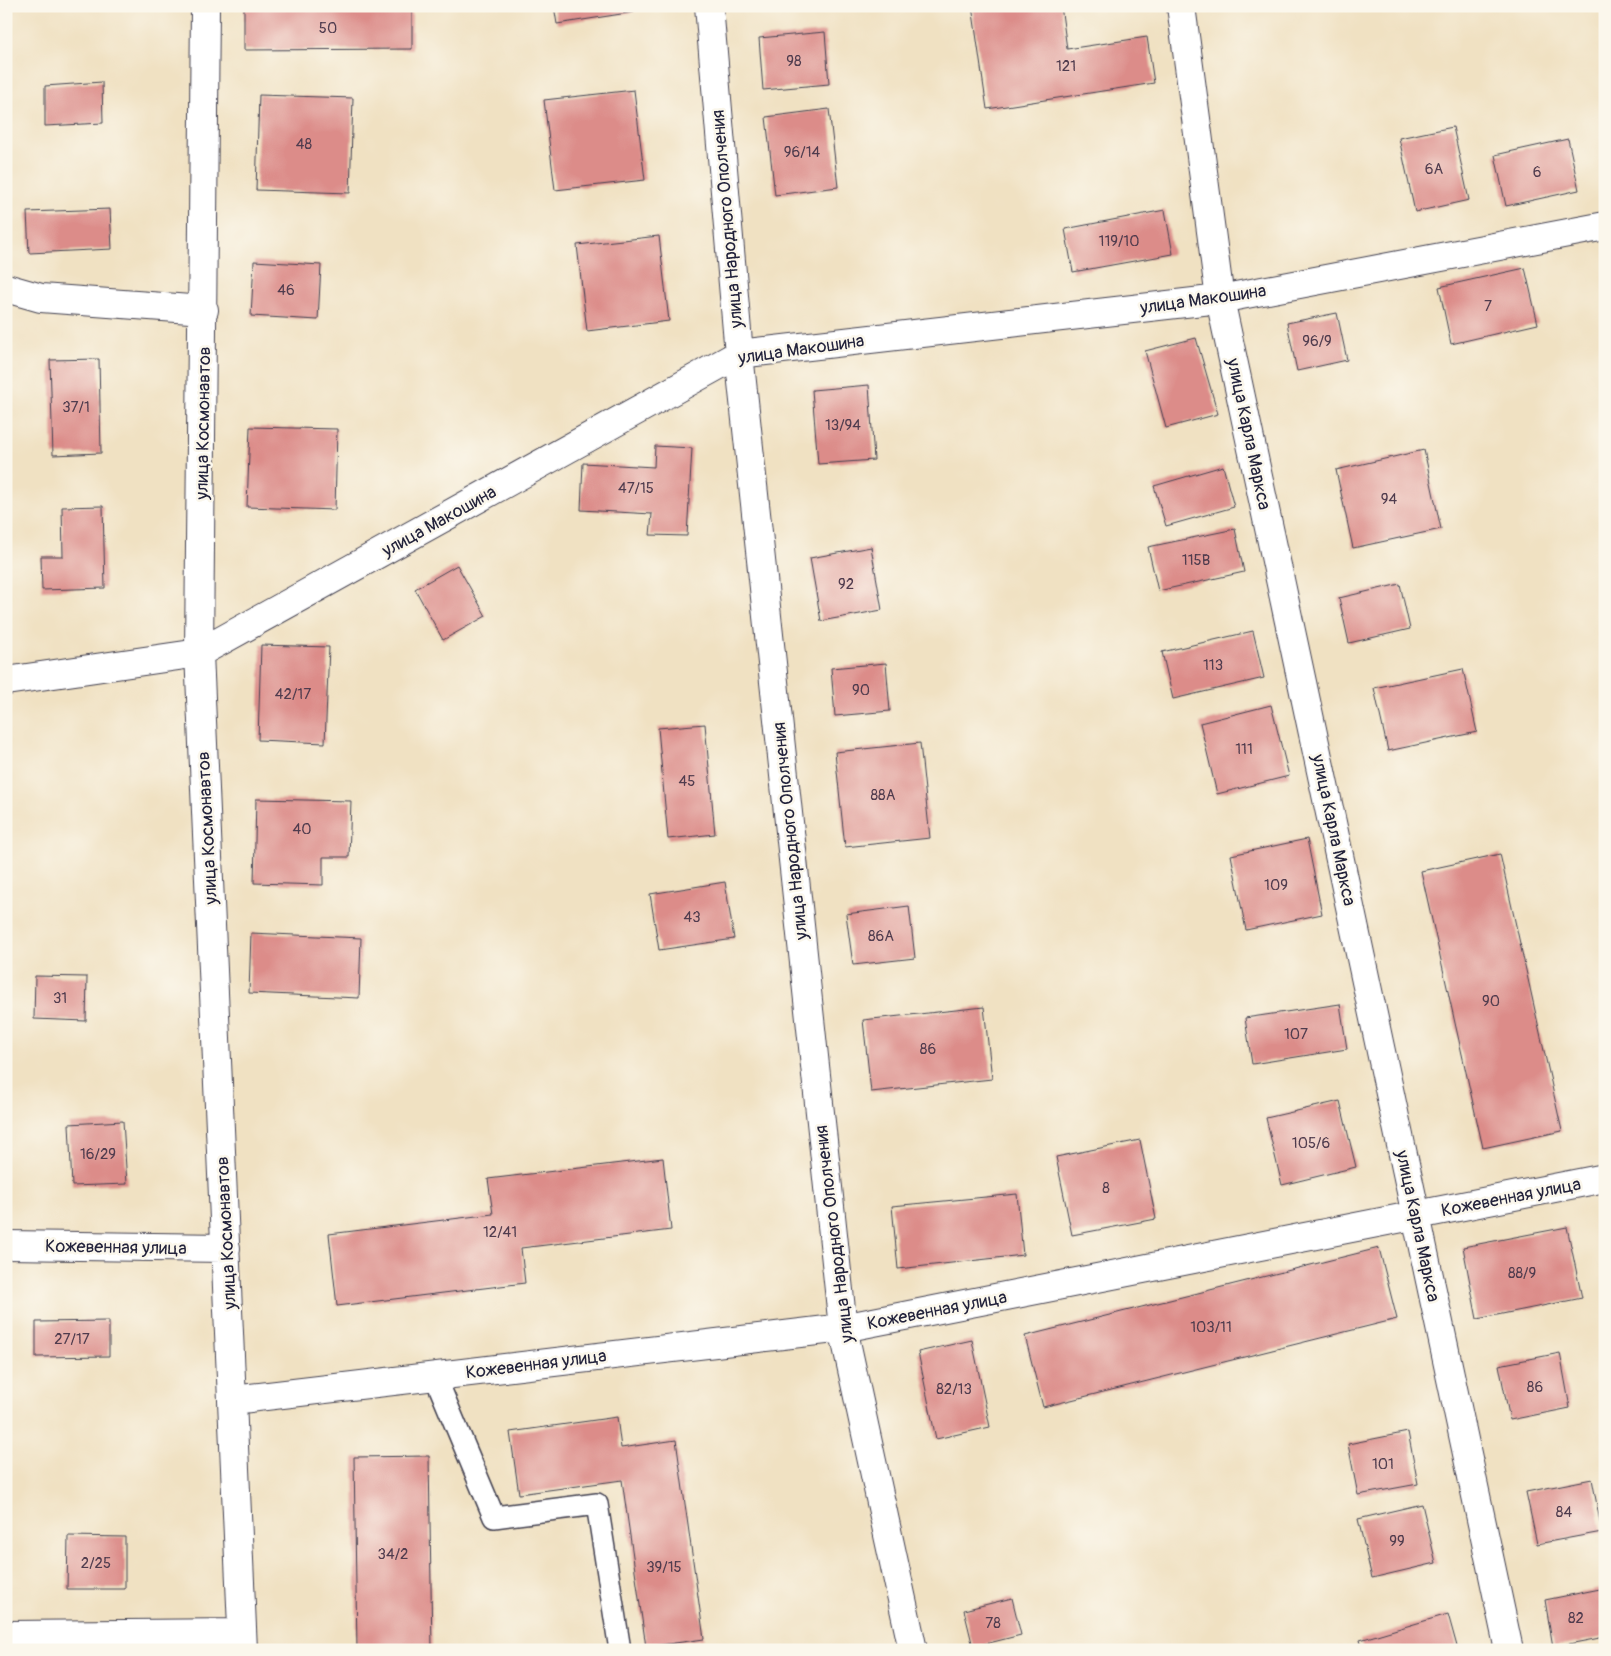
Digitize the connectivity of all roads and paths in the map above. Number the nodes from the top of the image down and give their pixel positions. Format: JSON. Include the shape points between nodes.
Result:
{"nodes":[{"id":1,"x":206,"y":6,"type":"edge"},
{"id":2,"x":709,"y":6,"type":"edge"},
{"id":3,"x":1180,"y":6,"type":"edge"},
{"id":4,"x":1605,"y":226,"type":"edge"},
{"id":5,"x":6,"y":288,"type":"edge"},
{"id":6,"x":1220,"y":299,"type":"junction"},
{"id":7,"x":204,"y":310,"type":"junction"},
{"id":8,"x":739,"y":354,"type":"junction"},
{"id":9,"x":199,"y":653,"type":"junction"},
{"id":10,"x":6,"y":680,"type":"edge"},
{"id":11,"x":1605,"y":1178,"type":"edge"},
{"id":12,"x":1416,"y":1216,"type":"junction"},
{"id":13,"x":6,"y":1245,"type":"edge"},
{"id":14,"x":226,"y":1248,"type":"junction"},
{"id":15,"x":843,"y":1328,"type":"junction"},
{"id":16,"x":435,"y":1376,"type":"junction"},
{"id":17,"x":233,"y":1400,"type":"junction"},
{"id":18,"x":6,"y":1636,"type":"edge"},
{"id":19,"x":243,"y":1641,"type":"edge"},
{"id":20,"x":620,"y":1650,"type":"edge"},
{"id":21,"x":913,"y":1650,"type":"edge"},
{"id":22,"x":1509,"y":1650,"type":"edge"}],
"edges":[{"from":1,"to":7,"type":"street","name":"улица Космонавтов"},
{"from":2,"to":8,"type":"street","name":"улица Народного Ополчения"},
{"from":3,"to":6,"type":"street","name":"улица Карла Маркса"},
{"from":4,"to":6,"type":"street","name":"улица Макошина"},
{"from":5,"to":7,"type":"street","via":[[41,298]]},
{"from":6,"to":8,"type":"street","name":"улица Макошина"},
{"from":6,"to":12,"type":"street","name":"улица Карла Маркса"},
{"from":7,"to":9,"type":"street","name":"улица Космонавтов"},
{"from":8,"to":9,"type":"street","name":"улица Макошина"},
{"from":8,"to":15,"type":"street","name":"улица Народного Ополчения"},
{"from":9,"to":10,"type":"street","name":"улица Макошина"},
{"from":9,"to":14,"type":"street","name":"улица Космонавтов"},
{"from":11,"to":12,"type":"street","name":"Кожевенная улица"},
{"from":12,"to":15,"type":"street","name":"Кожевенная улица"},
{"from":12,"to":22,"type":"street","name":"улица Карла Маркса"},
{"from":13,"to":14,"type":"street","name":"Кожевенная улица"},
{"from":14,"to":17,"type":"street","name":"улица Космонавтов"},
{"from":15,"to":16,"type":"street","name":"Кожевенная улица"},
{"from":15,"to":21,"type":"street","name":"улица Народного Ополчения"},
{"from":16,"to":17,"type":"street","name":"Кожевенная улица"},
{"from":16,"to":20,"type":"lane","via":[[494,1517],[597,1504]]},
{"from":17,"to":19,"type":"street","name":"улица Космонавтов"},
{"from":18,"to":19,"type":"street"}]}
